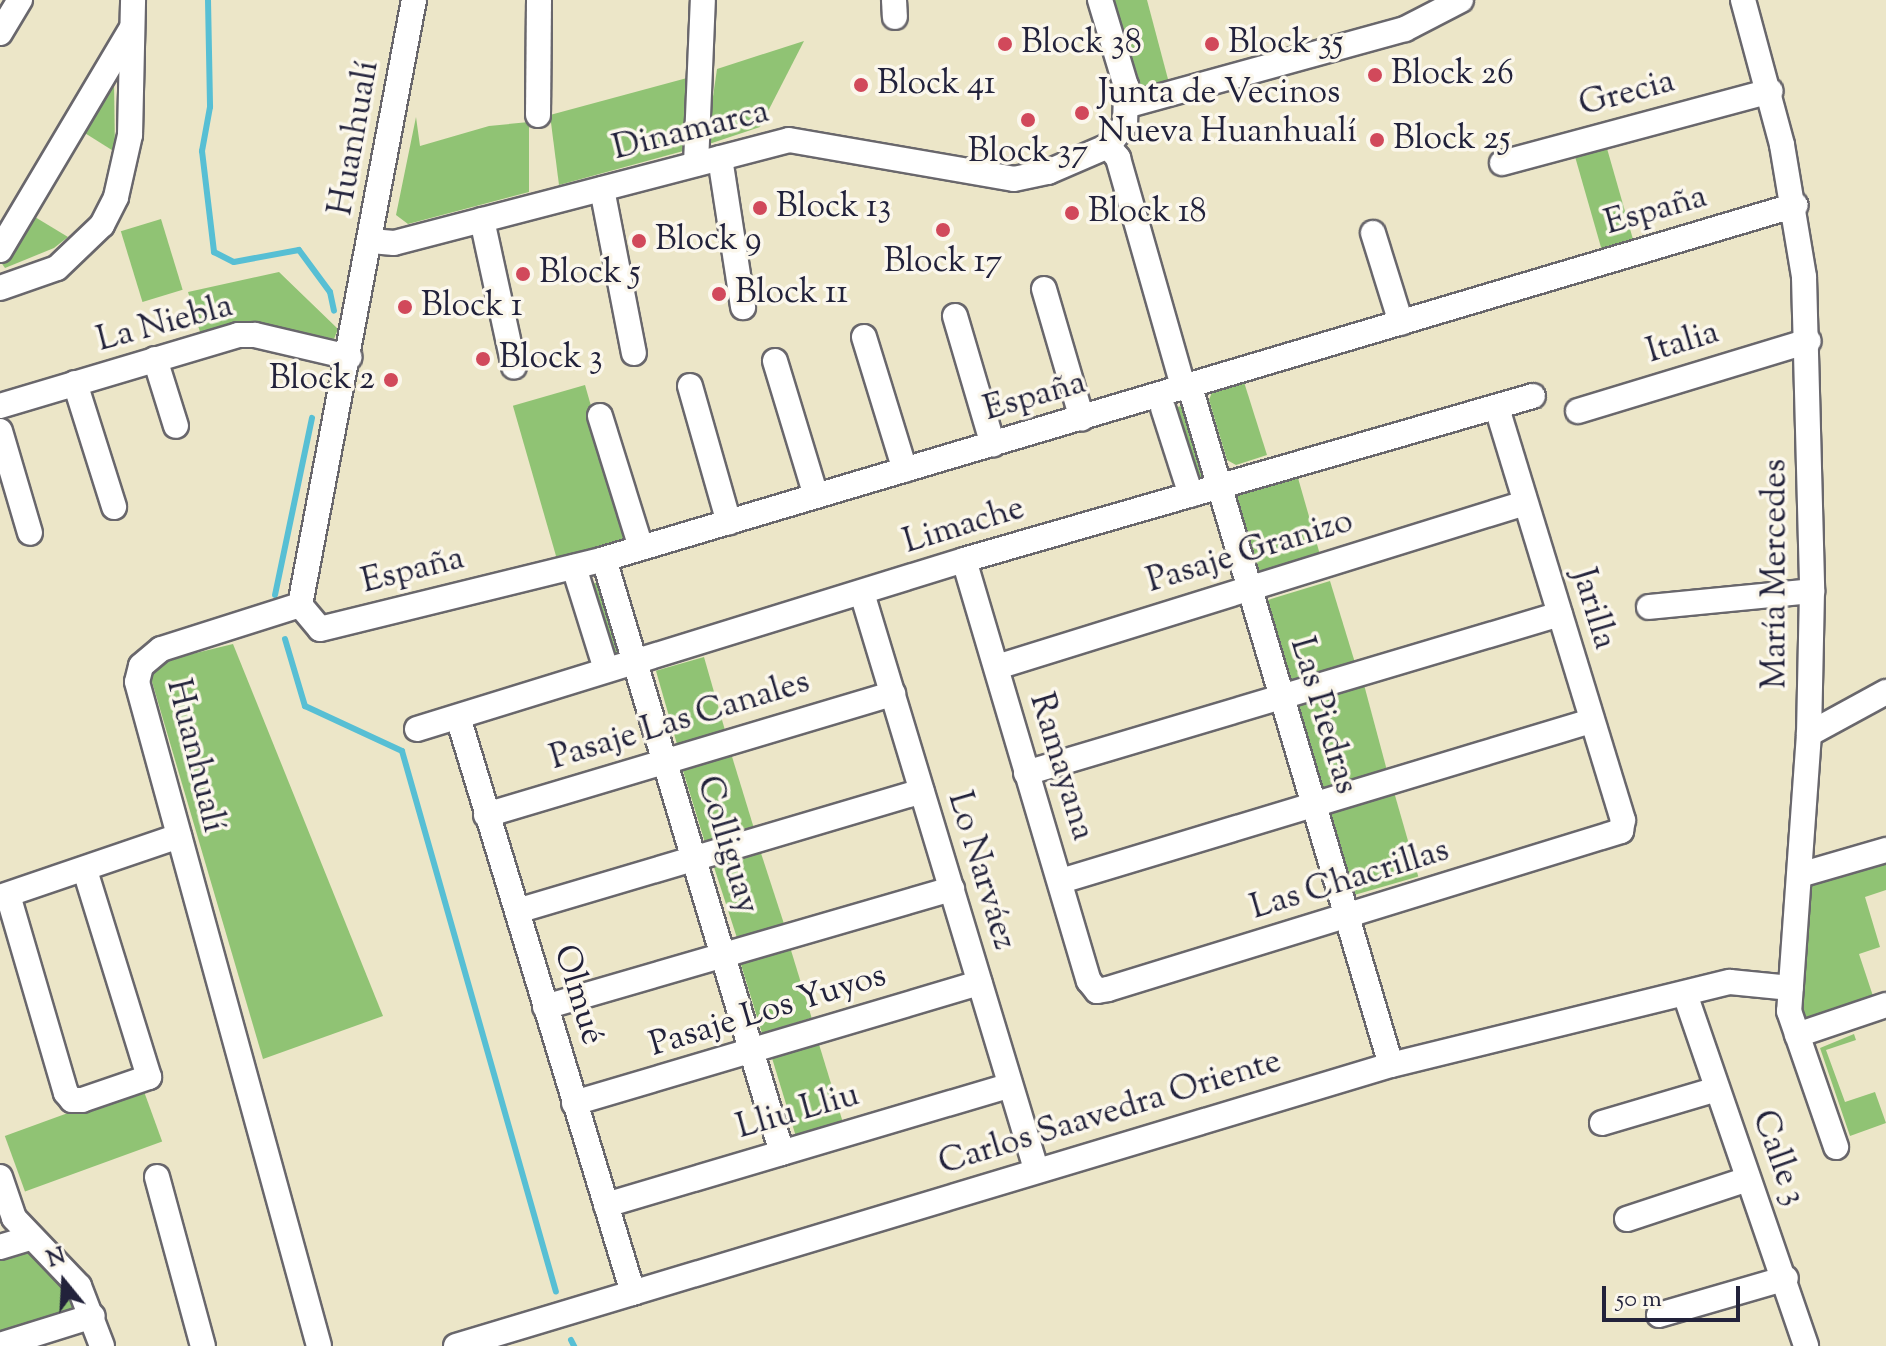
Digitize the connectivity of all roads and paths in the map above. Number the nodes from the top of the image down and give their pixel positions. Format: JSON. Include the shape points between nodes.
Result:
{"nodes":[{"id":1,"x":20,"y":0,"type":"edge"},
{"id":2,"x":133,"y":0,"type":"edge"},
{"id":3,"x":414,"y":0,"type":"edge"},
{"id":4,"x":539,"y":0,"type":"edge"},
{"id":5,"x":703,"y":0,"type":"edge"},
{"id":6,"x":1100,"y":0,"type":"edge"},
{"id":7,"x":1461,"y":0,"type":"edge"},
{"id":8,"x":1743,"y":0,"type":"edge"},
{"id":9,"x":132,"y":27,"type":"junction"},
{"id":10,"x":0,"y":33,"type":"edge"},
{"id":11,"x":1770,"y":91,"type":"junction"},
{"id":12,"x":1129,"y":105,"type":"junction"},
{"id":13,"x":538,"y":115,"type":"dead end"},
{"id":14,"x":1108,"y":146,"type":"junction"},
{"id":15,"x":708,"y":161,"type":"junction"},
{"id":16,"x":1502,"y":163,"type":"dead end"},
{"id":17,"x":602,"y":189,"type":"junction"},
{"id":18,"x":1796,"y":205,"type":"junction"},
{"id":19,"x":482,"y":220,"type":"junction"},
{"id":20,"x":1373,"y":233,"type":"dead end"},
{"id":21,"x":371,"y":241,"type":"junction"},
{"id":22,"x":0,"y":250,"type":"edge"},
{"id":23,"x":0,"y":288,"type":"edge"},
{"id":24,"x":1044,"y":289,"type":"dead end"},
{"id":25,"x":743,"y":307,"type":"dead end"},
{"id":26,"x":955,"y":316,"type":"dead end"},
{"id":27,"x":1401,"y":323,"type":"junction"},
{"id":28,"x":864,"y":337,"type":"dead end"},
{"id":29,"x":1809,"y":341,"type":"junction"},
{"id":30,"x":634,"y":353,"type":"dead end"},
{"id":31,"x":349,"y":357,"type":"junction"},
{"id":32,"x":155,"y":359,"type":"junction"},
{"id":33,"x":775,"y":361,"type":"dead end"},
{"id":34,"x":514,"y":367,"type":"dead end"},
{"id":35,"x":75,"y":383,"type":"junction"},
{"id":36,"x":690,"y":386,"type":"dead end"},
{"id":37,"x":1187,"y":388,"type":"junction"},
{"id":38,"x":1533,"y":396,"type":"dead end"},
{"id":39,"x":0,"y":406,"type":"edge"},
{"id":40,"x":1497,"y":407,"type":"junction"},
{"id":41,"x":1163,"y":408,"type":"dead end"},
{"id":42,"x":1578,"y":411,"type":"dead end"},
{"id":43,"x":600,"y":416,"type":"dead end"},
{"id":44,"x":1082,"y":419,"type":"junction"},
{"id":45,"x":176,"y":426,"type":"dead end"},
{"id":46,"x":0,"y":431,"type":"edge"},
{"id":47,"x":993,"y":445,"type":"junction"},
{"id":48,"x":905,"y":470,"type":"junction"},
{"id":49,"x":1220,"y":487,"type":"junction"},
{"id":50,"x":1191,"y":495,"type":"junction"},
{"id":51,"x":816,"y":496,"type":"junction"},
{"id":52,"x":1525,"y":503,"type":"junction"},
{"id":53,"x":114,"y":507,"type":"dead end"},
{"id":54,"x":729,"y":523,"type":"junction"},
{"id":55,"x":30,"y":533,"type":"dead end"},
{"id":56,"x":641,"y":548,"type":"junction"},
{"id":57,"x":604,"y":559,"type":"junction"},
{"id":58,"x":964,"y":560,"type":"junction"},
{"id":59,"x":574,"y":567,"type":"junction"},
{"id":60,"x":1248,"y":587,"type":"junction"},
{"id":61,"x":1812,"y":591,"type":"junction"},
{"id":62,"x":862,"y":593,"type":"junction"},
{"id":63,"x":300,"y":605,"type":"junction"},
{"id":64,"x":1649,"y":607,"type":"dead end"},
{"id":65,"x":1560,"y":614,"type":"junction"},
{"id":66,"x":636,"y":661,"type":"junction"},
{"id":67,"x":997,"y":667,"type":"junction"},
{"id":68,"x":606,"y":669,"type":"junction"},
{"id":69,"x":1886,"y":692,"type":"edge"},
{"id":70,"x":893,"y":694,"type":"junction"},
{"id":71,"x":1281,"y":694,"type":"junction"},
{"id":72,"x":458,"y":717,"type":"junction"},
{"id":73,"x":1591,"y":721,"type":"junction"},
{"id":74,"x":417,"y":729,"type":"dead end"},
{"id":75,"x":1809,"y":734,"type":"junction"},
{"id":76,"x":664,"y":759,"type":"junction"},
{"id":77,"x":1026,"y":773,"type":"junction"},
{"id":78,"x":922,"y":791,"type":"junction"},
{"id":79,"x":1314,"y":805,"type":"junction"},
{"id":80,"x":486,"y":815,"type":"junction"},
{"id":81,"x":1621,"y":831,"type":"joint"},
{"id":82,"x":179,"y":836,"type":"junction"},
{"id":83,"x":1886,"y":850,"type":"edge"},
{"id":84,"x":695,"y":857,"type":"junction"},
{"id":85,"x":85,"y":870,"type":"junction"},
{"id":86,"x":1800,"y":875,"type":"junction"},
{"id":87,"x":1061,"y":881,"type":"junction"},
{"id":88,"x":952,"y":889,"type":"junction"},
{"id":89,"x":4,"y":896,"type":"edge"},
{"id":90,"x":517,"y":911,"type":"junction"},
{"id":91,"x":1347,"y":916,"type":"junction"},
{"id":92,"x":725,"y":953,"type":"junction"},
{"id":93,"x":980,"y":983,"type":"junction"},
{"id":94,"x":1791,"y":988,"type":"junction"},
{"id":95,"x":1097,"y":991,"type":"joint"},
{"id":96,"x":1685,"y":994,"type":"junction"},
{"id":97,"x":1886,"y":1005,"type":"edge"},
{"id":98,"x":545,"y":1007,"type":"junction"},
{"id":99,"x":1797,"y":1035,"type":"junction"},
{"id":100,"x":753,"y":1052,"type":"junction"},
{"id":101,"x":1391,"y":1065,"type":"junction"},
{"id":102,"x":1010,"y":1085,"type":"junction"},
{"id":103,"x":1717,"y":1089,"type":"junction"},
{"id":104,"x":574,"y":1103,"type":"junction"},
{"id":105,"x":1602,"y":1123,"type":"dead end"},
{"id":106,"x":1836,"y":1147,"type":"dead end"},
{"id":107,"x":782,"y":1153,"type":"junction"},
{"id":108,"x":1036,"y":1169,"type":"junction"},
{"id":109,"x":0,"y":1177,"type":"edge"},
{"id":110,"x":157,"y":1177,"type":"dead end"},
{"id":111,"x":1748,"y":1179,"type":"junction"},
{"id":112,"x":606,"y":1205,"type":"junction"},
{"id":113,"x":1627,"y":1219,"type":"dead end"},
{"id":114,"x":30,"y":1238,"type":"junction"},
{"id":115,"x":0,"y":1247,"type":"edge"},
{"id":116,"x":1786,"y":1278,"type":"junction"},
{"id":117,"x":633,"y":1293,"type":"junction"},
{"id":118,"x":1659,"y":1315,"type":"dead end"},
{"id":119,"x":93,"y":1316,"type":"junction"},
{"id":120,"x":0,"y":1345,"type":"edge"},
{"id":121,"x":102,"y":1346,"type":"edge"},
{"id":122,"x":203,"y":1346,"type":"edge"},
{"id":123,"x":319,"y":1346,"type":"edge"},
{"id":124,"x":456,"y":1346,"type":"edge"},
{"id":125,"x":1806,"y":1346,"type":"edge"}],
"edges":[{"from":1,"to":10,"type":"street"},
{"from":2,"to":9,"type":"street"},
{"from":3,"to":21,"type":"street","name":"Huanhualí"},
{"from":4,"to":13,"type":"street"},
{"from":5,"to":15,"type":"street"},
{"from":6,"to":12,"type":"street"},
{"from":7,"to":12,"type":"street","via":[[1405,29]]},
{"from":8,"to":11,"type":"street","name":"María Mercedes"},
{"from":9,"to":22,"type":"street"},
{"from":9,"to":23,"type":"street","via":[[130,135],[116,197],[102,225],[57,268]]},
{"from":11,"to":16,"type":"street","name":"Grecia"},
{"from":11,"to":18,"type":"street","name":"María Mercedes"},
{"from":12,"to":14,"type":"street","via":[[1125,124]]},
{"from":14,"to":15,"type":"street","name":"Dinamarca","via":[[1028,178],[789,140]]},
{"from":14,"to":37,"type":"street","name":"Las Piedras","via":[[1118,158]]},
{"from":15,"to":17,"type":"street","name":"Dinamarca"},
{"from":15,"to":25,"type":"street"},
{"from":17,"to":19,"type":"street","name":"Dinamarca"},
{"from":17,"to":30,"type":"street"},
{"from":18,"to":27,"type":"street","name":"España"},
{"from":18,"to":29,"type":"street","name":"María Mercedes"},
{"from":19,"to":21,"type":"street","name":"Dinamarca","via":[[394,243]]},
{"from":19,"to":34,"type":"street"},
{"from":20,"to":27,"type":"street"},
{"from":21,"to":31,"type":"street","name":"Huanhualí"},
{"from":24,"to":44,"type":"street"},
{"from":26,"to":47,"type":"street"},
{"from":27,"to":37,"type":"street","name":"España"},
{"from":28,"to":48,"type":"street"},
{"from":29,"to":42,"type":"street","name":"Italia"},
{"from":29,"to":61,"type":"street","name":"María Mercedes"},
{"from":31,"to":32,"type":"street","name":"La Niebla","via":[[255,335]]},
{"from":31,"to":63,"type":"street","name":"Huanhualí"},
{"from":32,"to":35,"type":"street","name":"La Niebla"},
{"from":32,"to":45,"type":"street"},
{"from":33,"to":51,"type":"street"},
{"from":35,"to":39,"type":"street","name":"La Niebla"},
{"from":35,"to":53,"type":"street"},
{"from":36,"to":54,"type":"street"},
{"from":37,"to":44,"type":"street","name":"España"},
{"from":37,"to":49,"type":"street","name":"Las Piedras"},
{"from":38,"to":40,"type":"street","name":"Limache"},
{"from":40,"to":49,"type":"street","name":"Limache"},
{"from":40,"to":52,"type":"street","name":"Jarilla"},
{"from":41,"to":50,"type":"street"},
{"from":43,"to":56,"type":"street"},
{"from":44,"to":47,"type":"street","name":"España"},
{"from":46,"to":55,"type":"street"},
{"from":47,"to":48,"type":"street","name":"España"},
{"from":48,"to":51,"type":"street","name":"España"},
{"from":49,"to":50,"type":"street","name":"Limache"},
{"from":49,"to":60,"type":"street","name":"Las Piedras"},
{"from":50,"to":58,"type":"street","name":"Limache"},
{"from":51,"to":54,"type":"street","name":"España"},
{"from":52,"to":60,"type":"street","name":"Pasaje Granizo"},
{"from":52,"to":65,"type":"street","name":"Jarilla"},
{"from":54,"to":56,"type":"street","name":"España"},
{"from":56,"to":57,"type":"street","name":"España"},
{"from":57,"to":59,"type":"street","name":"España"},
{"from":57,"to":66,"type":"street","name":"Colliguay"},
{"from":58,"to":62,"type":"street","name":"Limache"},
{"from":58,"to":67,"type":"street","name":"Ramayana"},
{"from":59,"to":63,"type":"street","name":"España","via":[[320,629]]},
{"from":59,"to":68,"type":"street"},
{"from":60,"to":67,"type":"street","name":"Pasaje Granizo"},
{"from":60,"to":71,"type":"street","name":"Las Piedras"},
{"from":61,"to":64,"type":"street"},
{"from":61,"to":75,"type":"street","name":"María Mercedes"},
{"from":62,"to":66,"type":"street","name":"Limache"},
{"from":62,"to":70,"type":"street","name":"Lo Narváez"},
{"from":63,"to":82,"type":"street","name":"Huanhualí","via":[[161,649],[141,666],[138,695]]},
{"from":65,"to":71,"type":"street"},
{"from":65,"to":73,"type":"street","name":"Jarilla"},
{"from":66,"to":68,"type":"street","name":"Limache"},
{"from":66,"to":76,"type":"street","name":"Colliguay"},
{"from":67,"to":77,"type":"street","name":"Ramayana"},
{"from":68,"to":72,"type":"street","name":"Limache"},
{"from":69,"to":75,"type":"street"},
{"from":70,"to":76,"type":"street","name":"Pasaje Las Canales"},
{"from":70,"to":78,"type":"street","name":"Lo Narváez"},
{"from":71,"to":77,"type":"street"},
{"from":71,"to":79,"type":"street","name":"Las Piedras"},
{"from":72,"to":74,"type":"street","name":"Limache"},
{"from":72,"to":80,"type":"street","name":"Olmué"},
{"from":73,"to":79,"type":"street"},
{"from":73,"to":81,"type":"street","name":"Jarilla","via":[[1623,820]]},
{"from":75,"to":86,"type":"street","name":"María Mercedes"},
{"from":76,"to":80,"type":"street","name":"Pasaje Las Canales"},
{"from":76,"to":84,"type":"street","name":"Colliguay"},
{"from":77,"to":87,"type":"street","name":"Ramayana"},
{"from":78,"to":84,"type":"street"},
{"from":78,"to":88,"type":"street","name":"Lo Narváez"},
{"from":79,"to":87,"type":"street"},
{"from":79,"to":91,"type":"street","name":"Las Piedras"},
{"from":80,"to":90,"type":"street","name":"Olmué"},
{"from":81,"to":91,"type":"street","name":"Las Chacrillas"},
{"from":82,"to":85,"type":"street"},
{"from":82,"to":123,"type":"street","name":"Huanhualí"},
{"from":83,"to":86,"type":"street"},
{"from":84,"to":90,"type":"street"},
{"from":84,"to":92,"type":"street","name":"Colliguay"},
{"from":85,"to":89,"type":"street"},
{"from":85,"to":89,"type":"street","via":[[153,1087],[69,1098]]},
{"from":86,"to":94,"type":"street","name":"María Mercedes"},
{"from":87,"to":95,"type":"street","name":"Ramayana","via":[[1089,981]]},
{"from":88,"to":92,"type":"street"},
{"from":88,"to":93,"type":"street","name":"Lo Narváez"},
{"from":90,"to":98,"type":"street","name":"Olmué"},
{"from":91,"to":95,"type":"street","name":"Las Chacrillas"},
{"from":91,"to":101,"type":"street","name":"Las Piedras"},
{"from":92,"to":98,"type":"street"},
{"from":92,"to":100,"type":"street","name":"Colliguay"},
{"from":93,"to":100,"type":"street","name":"Pasaje Los Yuyos"},
{"from":93,"to":102,"type":"street","name":"Lo Narváez"},
{"from":94,"to":96,"type":"street","name":"Carlos Saavedra Oriente","via":[[1730,982]]},
{"from":94,"to":99,"type":"street","name":"María Mercedes","via":[[1789,1011]]},
{"from":96,"to":101,"type":"street","name":"Carlos Saavedra Oriente"},
{"from":96,"to":103,"type":"street","name":"Calle 3"},
{"from":97,"to":99,"type":"street"},
{"from":98,"to":104,"type":"street","name":"Olmué"},
{"from":99,"to":106,"type":"street","name":"María Mercedes"},
{"from":100,"to":104,"type":"street","name":"Pasaje Los Yuyos"},
{"from":100,"to":107,"type":"street","name":"Colliguay"},
{"from":101,"to":108,"type":"street","name":"Carlos Saavedra Oriente"},
{"from":102,"to":107,"type":"street","name":"Lliu Lliu"},
{"from":102,"to":108,"type":"street","name":"Lo Narváez"},
{"from":103,"to":105,"type":"street"},
{"from":103,"to":111,"type":"street","name":"Calle 3"},
{"from":104,"to":112,"type":"street","name":"Olmué"},
{"from":107,"to":112,"type":"street","name":"Lliu Lliu"},
{"from":108,"to":117,"type":"street","name":"Carlos Saavedra Oriente"},
{"from":109,"to":114,"type":"street","via":[[14,1218]]},
{"from":110,"to":122,"type":"street"},
{"from":111,"to":113,"type":"street"},
{"from":111,"to":116,"type":"street","name":"Calle 3"},
{"from":112,"to":117,"type":"street","name":"Olmué"},
{"from":114,"to":115,"type":"street"},
{"from":114,"to":119,"type":"street","via":[[79,1286]]},
{"from":116,"to":118,"type":"street"},
{"from":116,"to":125,"type":"street","name":"Calle 3"},
{"from":117,"to":124,"type":"street","name":"Carlos Saavedra Oriente"},
{"from":119,"to":120,"type":"street"},
{"from":119,"to":121,"type":"street"}]}
